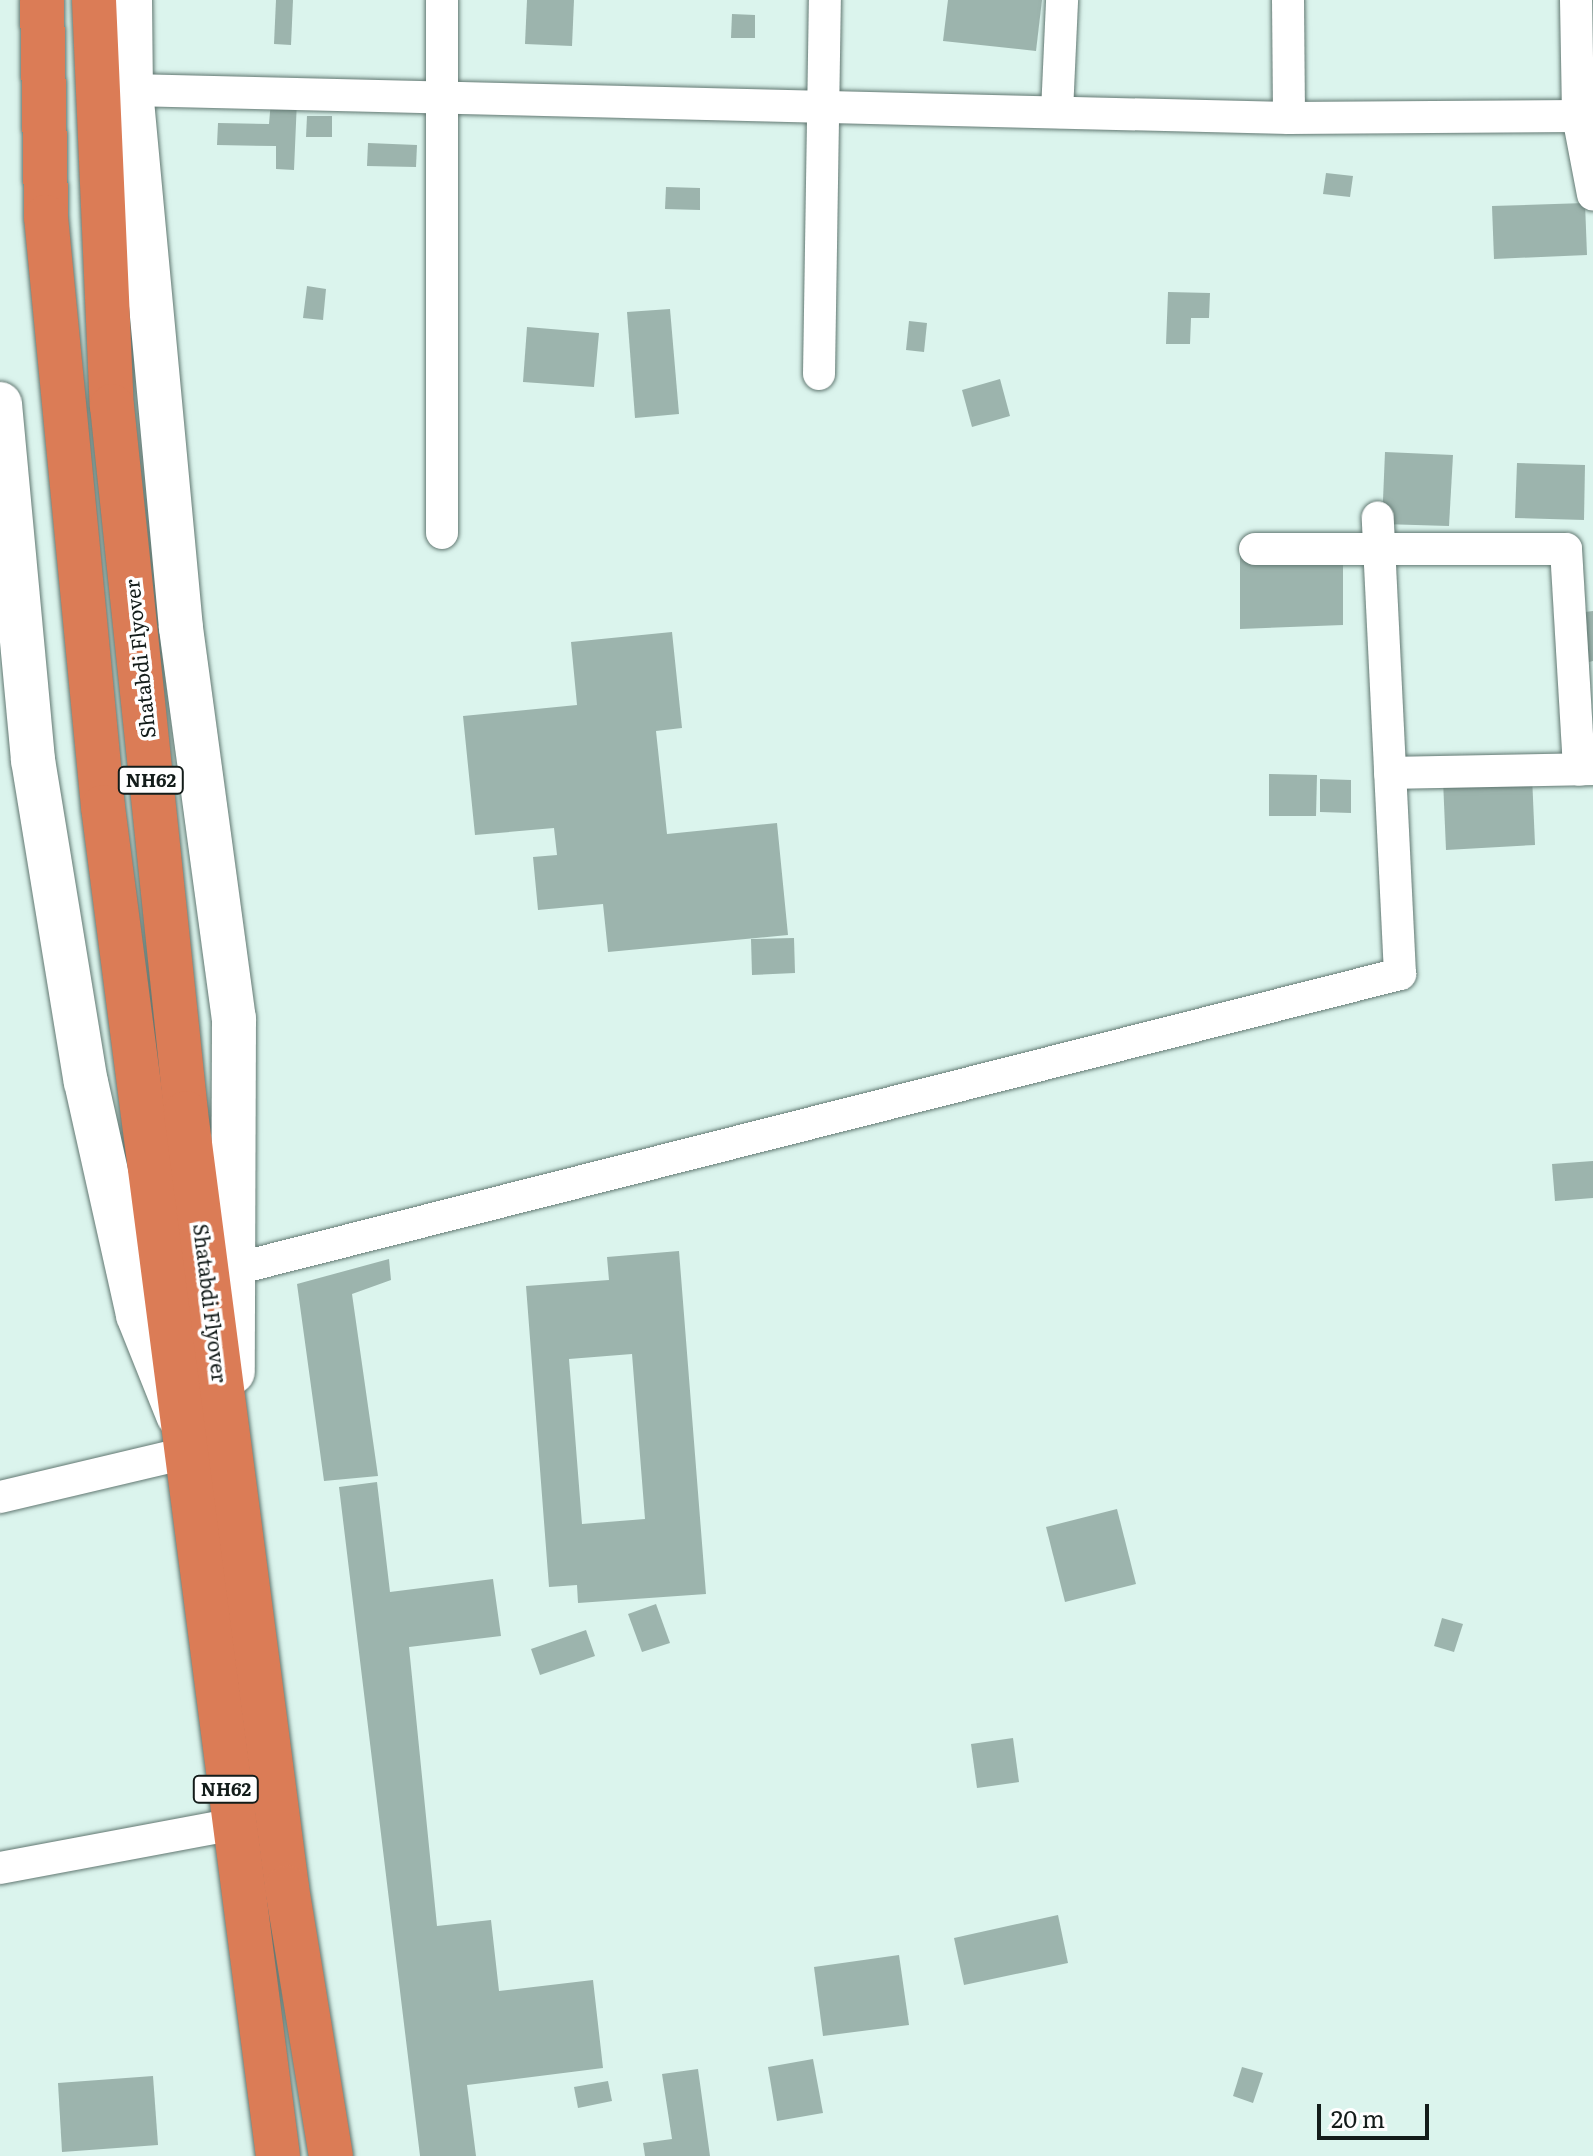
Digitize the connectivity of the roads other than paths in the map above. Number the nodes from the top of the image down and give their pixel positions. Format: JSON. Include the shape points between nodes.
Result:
{"nodes":[{"id":1,"x":42,"y":0,"type":"edge"},
{"id":2,"x":94,"y":0,"type":"edge"},
{"id":3,"x":130,"y":0,"type":"edge"},
{"id":4,"x":442,"y":0,"type":"edge"},
{"id":5,"x":825,"y":0,"type":"edge"},
{"id":6,"x":1062,"y":0,"type":"edge"},
{"id":7,"x":1288,"y":0,"type":"edge"},
{"id":8,"x":1576,"y":0,"type":"edge"},
{"id":9,"x":114,"y":95,"type":"junction"},
{"id":10,"x":440,"y":98,"type":"junction"},
{"id":11,"x":823,"y":107,"type":"junction"},
{"id":12,"x":1057,"y":112,"type":"junction"},
{"id":13,"x":1578,"y":116,"type":"junction"},
{"id":14,"x":1289,"y":118,"type":"junction"},
{"id":15,"x":1593,"y":195,"type":"edge"},
{"id":16,"x":819,"y":374,"type":"dead end"},
{"id":17,"x":0,"y":404,"type":"edge"},
{"id":18,"x":442,"y":533,"type":"dead end"},
{"id":19,"x":1379,"y":533,"type":"junction"},
{"id":20,"x":1255,"y":549,"type":"dead end"},
{"id":21,"x":1586,"y":770,"type":"edge"},
{"id":22,"x":1390,"y":773,"type":"junction"},
{"id":23,"x":235,"y":1269,"type":"junction"},
{"id":24,"x":184,"y":1437,"type":"junction"},
{"id":25,"x":231,"y":1459,"type":"junction"},
{"id":26,"x":0,"y":1497,"type":"edge"},
{"id":27,"x":230,"y":1825,"type":"junction"},
{"id":28,"x":0,"y":1868,"type":"edge"},
{"id":29,"x":278,"y":2156,"type":"edge"},
{"id":30,"x":331,"y":2156,"type":"edge"}],
"edges":[{"from":1,"to":24,"type":"highway","number":"NH62","via":[[63,427]]},
{"from":2,"to":9,"type":"highway","name":"Shatabdi Flyover","number":"NH62"},
{"from":3,"to":9,"type":"street"},
{"from":4,"to":10,"type":"street"},
{"from":5,"to":11,"type":"street"},
{"from":6,"to":12,"type":"street"},
{"from":7,"to":14,"type":"street"},
{"from":8,"to":13,"type":"street"},
{"from":9,"to":10,"type":"street"},
{"from":9,"to":23,"type":"street","via":[[234,1018]]},
{"from":9,"to":25,"type":"highway","name":"Shatabdi Flyover","number":"NH62","via":[[112,406]]},
{"from":10,"to":11,"type":"street"},
{"from":10,"to":18,"type":"street"},
{"from":11,"to":12,"type":"street"},
{"from":11,"to":16,"type":"street"},
{"from":12,"to":14,"type":"street"},
{"from":13,"to":14,"type":"street"},
{"from":13,"to":15,"type":"street"},
{"from":17,"to":24,"type":"street","via":[[33,760],[86,1082],[138,1315]]},
{"from":19,"to":20,"type":"street"},
{"from":19,"to":21,"type":"street","via":[[1566,549]]},
{"from":19,"to":22,"type":"street"},
{"from":21,"to":22,"type":"street"},
{"from":22,"to":23,"type":"street","via":[[1400,974]]},
{"from":23,"to":25,"type":"street"},
{"from":24,"to":26,"type":"street"},
{"from":24,"to":27,"type":"highway","number":"NH62"},
{"from":25,"to":30,"type":"highway","number":"NH62","via":[[287,1888]]},
{"from":27,"to":28,"type":"street"},
{"from":27,"to":29,"type":"highway","number":"NH62"}]}
